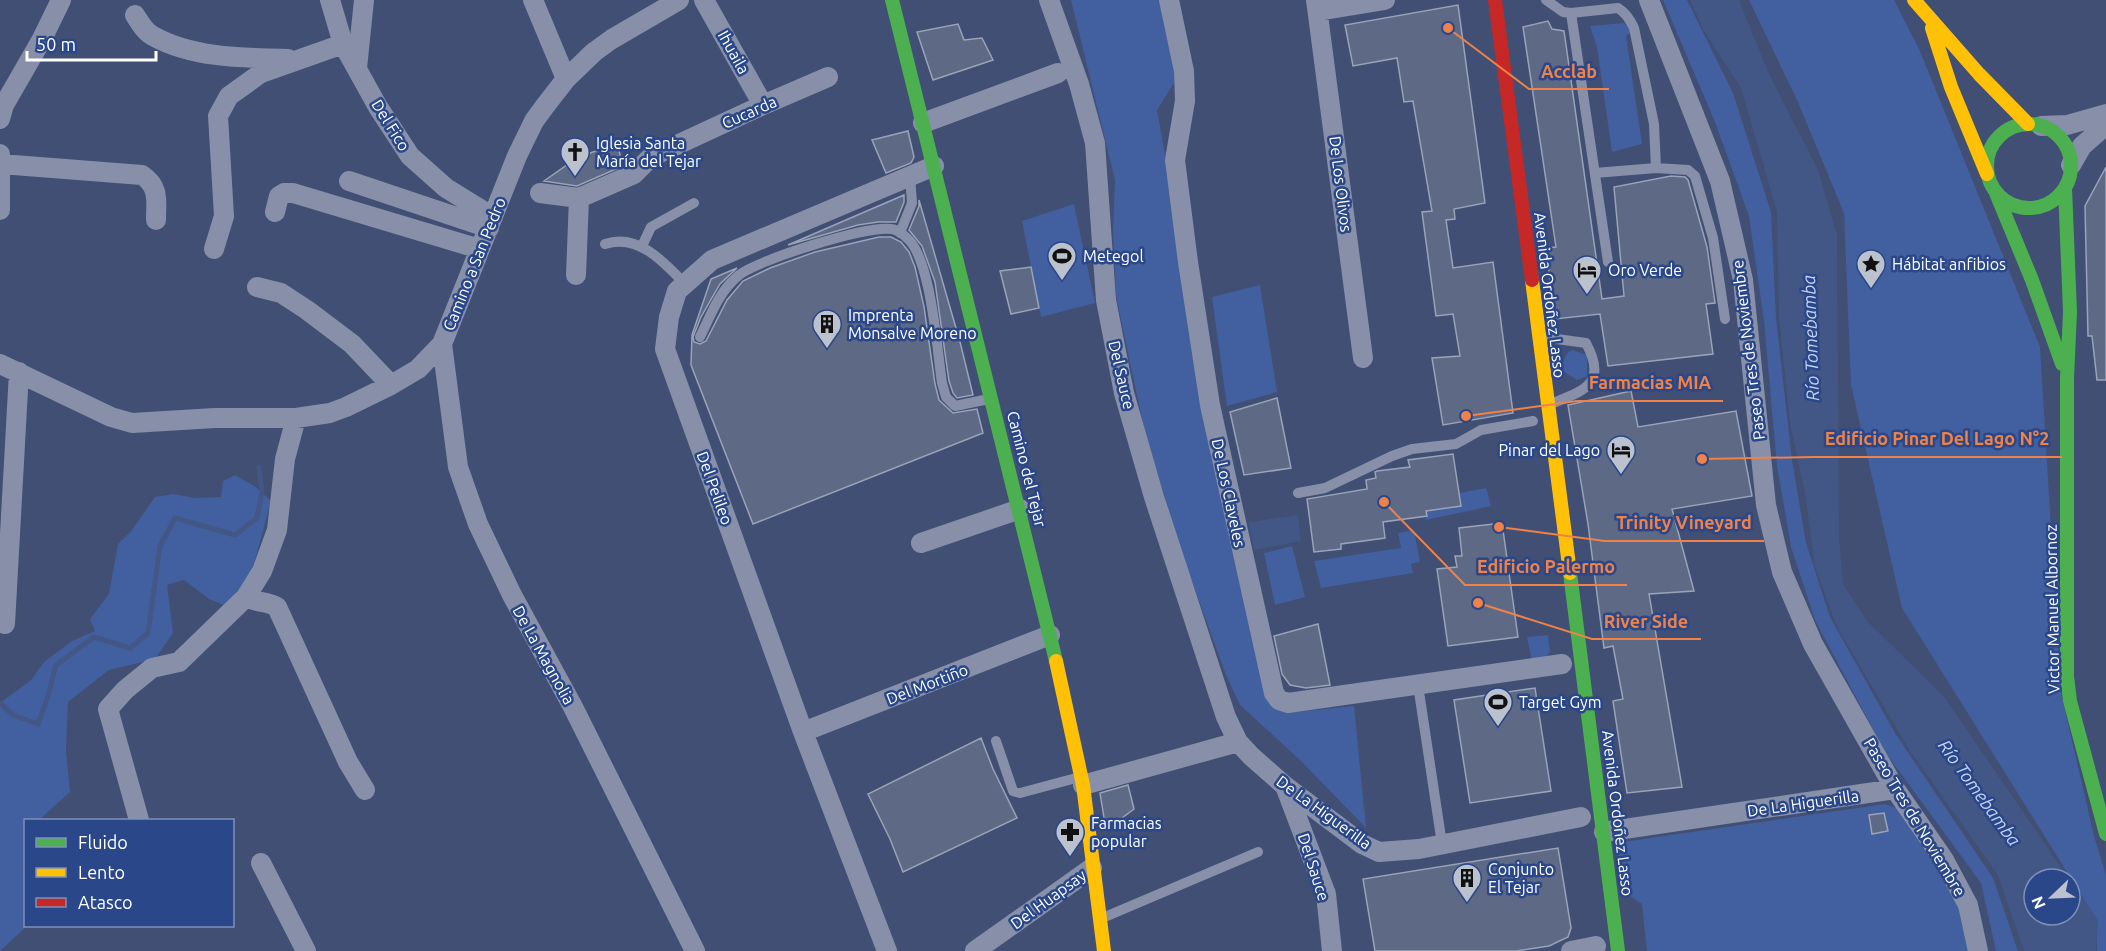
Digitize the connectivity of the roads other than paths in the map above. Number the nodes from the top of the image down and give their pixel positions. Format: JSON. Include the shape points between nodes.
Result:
{"nodes":[{"id":1,"x":61,"y":0,"type":"edge"},
{"id":2,"x":330,"y":0,"type":"edge"},
{"id":3,"x":364,"y":0,"type":"edge"},
{"id":4,"x":533,"y":0,"type":"edge"},
{"id":5,"x":679,"y":0,"type":"edge"},
{"id":6,"x":704,"y":0,"type":"edge"},
{"id":7,"x":892,"y":0,"type":"edge"},
{"id":8,"x":1049,"y":0,"type":"edge"},
{"id":9,"x":1169,"y":0,"type":"edge"},
{"id":10,"x":1385,"y":0,"type":"edge"},
{"id":11,"x":1495,"y":0,"type":"edge"},
{"id":12,"x":1546,"y":0,"type":"edge"},
{"id":13,"x":1650,"y":0,"type":"edge"},
{"id":14,"x":1914,"y":0,"type":"edge"},
{"id":15,"x":1619,"y":4,"type":"edge"},
{"id":16,"x":1317,"y":5,"type":"edge"},
{"id":17,"x":1572,"y":13,"type":"junction"},
{"id":18,"x":135,"y":15,"type":"dead end"},
{"id":19,"x":1929,"y":18,"type":"junction"},
{"id":20,"x":343,"y":44,"type":"junction"},
{"id":21,"x":300,"y":59,"type":"junction"},
{"id":22,"x":357,"y":68,"type":"junction"},
{"id":23,"x":1058,"y":73,"type":"dead end"},
{"id":24,"x":828,"y":77,"type":"dead end"},
{"id":25,"x":566,"y":79,"type":"junction"},
{"id":26,"x":763,"y":105,"type":"junction"},
{"id":27,"x":2106,"y":114,"type":"edge"},
{"id":28,"x":0,"y":119,"type":"edge"},
{"id":29,"x":923,"y":123,"type":"junction"},
{"id":30,"x":2106,"y":124,"type":"edge"},
{"id":31,"x":2035,"y":125,"type":"junction"},
{"id":32,"x":0,"y":154,"type":"edge"},
{"id":33,"x":1,"y":164,"type":"edge"},
{"id":34,"x":2071,"y":165,"type":"junction"},
{"id":35,"x":933,"y":166,"type":"junction"},
{"id":36,"x":1656,"y":168,"type":"junction"},
{"id":37,"x":1595,"y":174,"type":"junction"},
{"id":38,"x":1987,"y":174,"type":"junction"},
{"id":39,"x":910,"y":176,"type":"junction"},
{"id":40,"x":349,"y":181,"type":"dead end"},
{"id":41,"x":2065,"y":188,"type":"junction"},
{"id":42,"x":540,"y":193,"type":"dead end"},
{"id":43,"x":1996,"y":193,"type":"junction"},
{"id":44,"x":579,"y":198,"type":"junction"},
{"id":45,"x":0,"y":203,"type":"edge"},
{"id":46,"x":694,"y":203,"type":"dead end"},
{"id":47,"x":0,"y":210,"type":"edge"},
{"id":48,"x":275,"y":212,"type":"dead end"},
{"id":49,"x":156,"y":220,"type":"dead end"},
{"id":50,"x":491,"y":223,"type":"junction"},
{"id":51,"x":900,"y":233,"type":"junction"},
{"id":52,"x":605,"y":244,"type":"dead end"},
{"id":53,"x":642,"y":246,"type":"junction"},
{"id":54,"x":214,"y":249,"type":"dead end"},
{"id":55,"x":480,"y":249,"type":"junction"},
{"id":56,"x":1608,"y":262,"type":"dead end"},
{"id":57,"x":576,"y":275,"type":"dead end"},
{"id":58,"x":685,"y":284,"type":"junction"},
{"id":59,"x":257,"y":286,"type":"dead end"},
{"id":60,"x":1725,"y":319,"type":"dead end"},
{"id":61,"x":1539,"y":336,"type":"junction"},
{"id":62,"x":700,"y":337,"type":"dead end"},
{"id":63,"x":442,"y":344,"type":"junction"},
{"id":64,"x":1363,"y":358,"type":"dead end"},
{"id":65,"x":0,"y":364,"type":"edge"},
{"id":66,"x":19,"y":372,"type":"junction"},
{"id":67,"x":2067,"y":378,"type":"junction"},
{"id":68,"x":391,"y":385,"type":"junction"},
{"id":69,"x":992,"y":399,"type":"junction"},
{"id":70,"x":1548,"y":405,"type":"junction"},
{"id":71,"x":296,"y":418,"type":"junction"},
{"id":72,"x":1533,"y":421,"type":"dead end"},
{"id":73,"x":1298,"y":493,"type":"dead end"},
{"id":74,"x":1020,"y":509,"type":"junction"},
{"id":75,"x":921,"y":543,"type":"dead end"},
{"id":76,"x":246,"y":597,"type":"junction"},
{"id":77,"x":5,"y":624,"type":"dead end"},
{"id":78,"x":1050,"y":635,"type":"junction"},
{"id":79,"x":1562,"y":664,"type":"dead end"},
{"id":80,"x":1418,"y":685,"type":"junction"},
{"id":81,"x":803,"y":732,"type":"junction"},
{"id":82,"x":996,"y":741,"type":"dead end"},
{"id":83,"x":1238,"y":742,"type":"junction"},
{"id":84,"x":1082,"y":781,"type":"junction"},
{"id":85,"x":2099,"y":785,"type":"edge"},
{"id":86,"x":1285,"y":786,"type":"junction"},
{"id":87,"x":1895,"y":789,"type":"junction"},
{"id":88,"x":365,"y":790,"type":"dead end"},
{"id":89,"x":1581,"y":817,"type":"dead end"},
{"id":90,"x":139,"y":819,"type":"edge"},
{"id":91,"x":1604,"y":832,"type":"junction"},
{"id":92,"x":2106,"y":834,"type":"edge"},
{"id":93,"x":1442,"y":844,"type":"junction"},
{"id":94,"x":1258,"y":852,"type":"dead end"},
{"id":95,"x":261,"y":863,"type":"dead end"},
{"id":96,"x":1092,"y":868,"type":"junction"},
{"id":97,"x":1100,"y":919,"type":"junction"},
{"id":98,"x":1596,"y":943,"type":"edge"},
{"id":99,"x":306,"y":951,"type":"edge"},
{"id":100,"x":695,"y":951,"type":"edge"},
{"id":101,"x":887,"y":951,"type":"edge"},
{"id":102,"x":975,"y":951,"type":"edge"},
{"id":103,"x":1104,"y":951,"type":"edge"},
{"id":104,"x":1332,"y":951,"type":"edge"},
{"id":105,"x":1571,"y":951,"type":"edge"},
{"id":106,"x":1618,"y":951,"type":"edge"},
{"id":107,"x":1978,"y":951,"type":"edge"}],
"edges":[{"from":1,"to":28,"type":"street"},
{"from":2,"to":20,"type":"street","name":"Del Fico"},
{"from":3,"to":22,"type":"street"},
{"from":4,"to":25,"type":"street"},
{"from":5,"to":25,"type":"street","name":"Camino a San Pedro","via":[[604,45]]},
{"from":6,"to":26,"type":"street","name":"Ihuaila"},
{"from":7,"to":29,"type":"street","name":"Camino del Tejar"},
{"from":8,"to":83,"type":"street","name":"Del Sauce","via":[[1095,143],[1106,300],[1124,393],[1226,717]]},
{"from":9,"to":80,"type":"street","name":"De Los Claveles","via":[[1184,72],[1185,101],[1174,160],[1188,262],[1210,405],[1274,693],[1288,703]]},
{"from":10,"to":16,"type":"street","name":"De Los Olivos"},
{"from":11,"to":61,"type":"street","name":"Avenida Ordoñez Lasso"},
{"from":12,"to":17,"type":"lane","via":[[1563,12]]},
{"from":13,"to":87,"type":"street","name":"Paseo Tres de Noviembre","via":[[1720,181],[1743,280],[1766,505],[1782,572],[1813,644]]},
{"from":14,"to":19,"type":"street","name":"Victor Manuel Albornoz"},
{"from":15,"to":17,"type":"lane"},
{"from":15,"to":36,"type":"lane","via":[[1634,28],[1654,124]]},
{"from":16,"to":64,"type":"street","name":"De Los Olivos"},
{"from":17,"to":37,"type":"lane"},
{"from":18,"to":21,"type":"street","via":[[151,35],[186,50]]},
{"from":19,"to":31,"type":"street","name":"Victor Manuel Albornoz","via":[[1979,74]]},
{"from":19,"to":38,"type":"street","name":"Victor Manuel Albornoz","via":[[1951,87]]},
{"from":20,"to":21,"type":"street"},
{"from":20,"to":22,"type":"street","name":"Del Fico"},
{"from":21,"to":54,"type":"street","via":[[261,73],[229,96],[218,116],[224,216]]},
{"from":22,"to":50,"type":"street","name":"Del Fico","via":[[410,156]]},
{"from":23,"to":29,"type":"street"},
{"from":24,"to":26,"type":"street","name":"Cucarda"},
{"from":25,"to":50,"type":"street","name":"Camino a San Pedro","via":[[526,135]]},
{"from":26,"to":44,"type":"street","name":"Cucarda","via":[[651,157],[634,174]]},
{"from":27,"to":31,"type":"street","via":[[2067,125]]},
{"from":29,"to":35,"type":"street","name":"Camino del Tejar"},
{"from":30,"to":34,"type":"street","via":[[2082,146]]},
{"from":31,"to":34,"type":"street","name":"Victor Manuel Albornoz","via":[[2053,131],[2062,141]]},
{"from":31,"to":38,"type":"street","via":[[2015,126],[1995,140],[1986,162]]},
{"from":32,"to":33,"type":"street"},
{"from":33,"to":45,"type":"street"},
{"from":33,"to":49,"type":"street","via":[[142,175],[152,181],[156,192]]},
{"from":34,"to":41,"type":"street","name":"Victor Manuel Albornoz"},
{"from":35,"to":39,"type":"street","name":"Del Pelileo"},
{"from":35,"to":69,"type":"street","name":"Camino del Tejar"},
{"from":36,"to":37,"type":"lane"},
{"from":36,"to":60,"type":"lane","via":[[1688,170],[1695,176],[1713,238]]},
{"from":37,"to":56,"type":"lane"},
{"from":38,"to":43,"type":"street","name":"Victor Manuel Albornoz"},
{"from":39,"to":51,"type":"lane","via":[[912,203]]},
{"from":39,"to":58,"type":"street","name":"Del Pelileo","via":[[712,260]]},
{"from":40,"to":50,"type":"street"},
{"from":41,"to":43,"type":"street","via":[[2046,206],[2033,209],[2019,208]]},
{"from":41,"to":67,"type":"street","name":"Victor Manuel Albornoz","via":[[2070,312]]},
{"from":42,"to":44,"type":"street"},
{"from":43,"to":67,"type":"street","name":"Victor Manuel Albornoz"},
{"from":44,"to":57,"type":"street"},
{"from":45,"to":47,"type":"street"},
{"from":46,"to":53,"type":"lane","via":[[651,227]]},
{"from":48,"to":55,"type":"street","via":[[279,196],[293,193]]},
{"from":50,"to":55,"type":"street","name":"Camino a San Pedro"},
{"from":51,"to":62,"type":"lane","via":[[892,229],[856,233],[793,251],[740,274],[721,292]]},
{"from":51,"to":69,"type":"lane","via":[[918,252],[926,278],[946,397],[955,406]]},
{"from":52,"to":53,"type":"lane","via":[[616,241]]},
{"from":53,"to":58,"type":"lane"},
{"from":55,"to":63,"type":"street","name":"Camino a San Pedro"},
{"from":58,"to":81,"type":"street","name":"Del Pelileo","via":[[677,291],[669,317],[665,349]]},
{"from":59,"to":68,"type":"street","via":[[281,293],[307,310],[352,344]]},
{"from":61,"to":70,"type":"street","name":"Avenida Ordoñez Lasso"},
{"from":61,"to":70,"type":"lane","via":[[1586,343],[1594,357],[1595,379],[1588,387]]},
{"from":63,"to":68,"type":"street","name":"Camino a San Pedro","via":[[418,369]]},
{"from":63,"to":100,"type":"street","name":"De La Magnolia","via":[[458,467],[478,524]]},
{"from":65,"to":66,"type":"street","name":"Camino a San Pedro"},
{"from":66,"to":71,"type":"street","name":"Camino a San Pedro","via":[[126,423]]},
{"from":66,"to":77,"type":"street"},
{"from":67,"to":85,"type":"street","name":"Victor Manuel Albornoz","via":[[2067,676],[2070,701]]},
{"from":68,"to":71,"type":"street","name":"Camino a San Pedro","via":[[346,407]]},
{"from":69,"to":74,"type":"street","name":"Camino del Tejar"},
{"from":70,"to":91,"type":"street","name":"Avenida Ordoñez Lasso"},
{"from":71,"to":76,"type":"street","via":[[285,459],[277,530],[262,571]]},
{"from":72,"to":73,"type":"lane","via":[[1481,430],[1456,444],[1412,449],[1325,488]]},
{"from":74,"to":75,"type":"street"},
{"from":74,"to":78,"type":"street","name":"Camino del Tejar"},
{"from":76,"to":88,"type":"street","via":[[277,608],[348,762]]},
{"from":76,"to":90,"type":"street","via":[[179,662],[152,668],[108,709]]},
{"from":78,"to":81,"type":"street","name":"Del Mortiño"},
{"from":78,"to":84,"type":"street","name":"Camino del Tejar"},
{"from":79,"to":80,"type":"street","name":"De Los Claveles"},
{"from":80,"to":93,"type":"lane"},
{"from":81,"to":101,"type":"street","name":"Del Pelileo"},
{"from":82,"to":84,"type":"lane","via":[[1013,791]]},
{"from":83,"to":84,"type":"street"},
{"from":83,"to":86,"type":"street","name":"De La Higuerilla"},
{"from":84,"to":96,"type":"street","name":"Camino del Tejar"},
{"from":85,"to":92,"type":"street","name":"Victor Manuel Albornoz"},
{"from":86,"to":93,"type":"street","name":"De La Higuerilla","via":[[1362,844],[1380,852]]},
{"from":86,"to":104,"type":"street","name":"Del Sauce","via":[[1326,894]]},
{"from":87,"to":91,"type":"street","name":"De La Higuerilla"},
{"from":87,"to":107,"type":"street","name":"Paseo Tres de Noviembre","via":[[1944,860],[1968,905]]},
{"from":89,"to":93,"type":"street","name":"De La Higuerilla"},
{"from":91,"to":106,"type":"street","name":"Avenida Ordoñez Lasso"},
{"from":94,"to":97,"type":"lane"},
{"from":95,"to":99,"type":"street"},
{"from":96,"to":97,"type":"street","name":"Camino del Tejar"},
{"from":96,"to":102,"type":"street","name":"Del Huapsay"},
{"from":97,"to":103,"type":"street","name":"Camino del Tejar"},
{"from":98,"to":105,"type":"street"}]}
